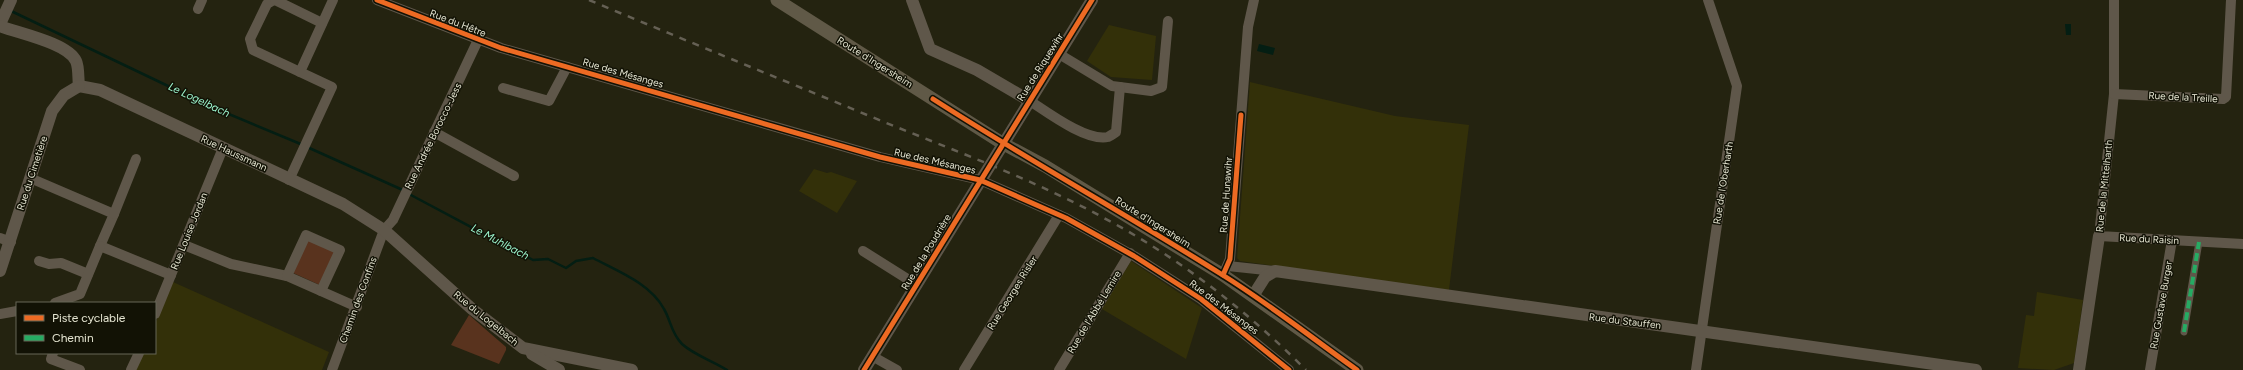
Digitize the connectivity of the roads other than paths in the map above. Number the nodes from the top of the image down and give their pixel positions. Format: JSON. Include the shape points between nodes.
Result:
{"nodes":[{"id":1,"x":274,"y":0,"type":"edge"},
{"id":2,"x":333,"y":0,"type":"edge"},
{"id":3,"x":377,"y":0,"type":"edge"},
{"id":4,"x":777,"y":0,"type":"edge"},
{"id":5,"x":912,"y":0,"type":"edge"},
{"id":6,"x":1092,"y":0,"type":"edge"},
{"id":7,"x":1254,"y":0,"type":"edge"},
{"id":8,"x":1708,"y":0,"type":"edge"},
{"id":9,"x":2114,"y":0,"type":"edge"},
{"id":10,"x":2231,"y":0,"type":"edge"},
{"id":11,"x":5,"y":14,"type":"edge"},
{"id":12,"x":1168,"y":21,"type":"dead end"},
{"id":13,"x":322,"y":23,"type":"junction"},
{"id":14,"x":478,"y":40,"type":"junction"},
{"id":15,"x":1059,"y":54,"type":"junction"},
{"id":16,"x":535,"y":58,"type":"joint"},
{"id":17,"x":567,"y":67,"type":"junction"},
{"id":18,"x":300,"y":72,"type":"junction"},
{"id":19,"x":79,"y":86,"type":"junction"},
{"id":20,"x":1120,"y":86,"type":"junction"},
{"id":21,"x":503,"y":88,"type":"dead end"},
{"id":22,"x":2114,"y":94,"type":"junction"},
{"id":23,"x":1030,"y":101,"type":"junction"},
{"id":24,"x":434,"y":132,"type":"junction"},
{"id":25,"x":1002,"y":144,"type":"junction"},
{"id":26,"x":223,"y":148,"type":"junction"},
{"id":27,"x":136,"y":159,"type":"dead end"},
{"id":28,"x":514,"y":176,"type":"dead end"},
{"id":29,"x":30,"y":178,"type":"junction"},
{"id":30,"x":289,"y":180,"type":"junction"},
{"id":31,"x":980,"y":180,"type":"junction"},
{"id":32,"x":114,"y":214,"type":"junction"},
{"id":33,"x":1060,"y":215,"type":"junction"},
{"id":34,"x":384,"y":230,"type":"junction"},
{"id":35,"x":2099,"y":236,"type":"junction"},
{"id":36,"x":5,"y":240,"type":"edge"},
{"id":37,"x":2172,"y":240,"type":"junction"},
{"id":38,"x":2199,"y":242,"type":"junction"},
{"id":39,"x":2243,"y":244,"type":"edge"},
{"id":40,"x":184,"y":245,"type":"junction"},
{"id":41,"x":100,"y":246,"type":"junction"},
{"id":42,"x":863,"y":251,"type":"dead end"},
{"id":43,"x":1130,"y":253,"type":"junction"},
{"id":44,"x":39,"y":261,"type":"dead end"},
{"id":45,"x":1225,"y":270,"type":"junction"},
{"id":46,"x":0,"y":271,"type":"edge"},
{"id":47,"x":1275,"y":271,"type":"junction"},
{"id":48,"x":88,"y":274,"type":"junction"},
{"id":49,"x":172,"y":275,"type":"junction"},
{"id":50,"x":286,"y":276,"type":"junction"},
{"id":51,"x":917,"y":284,"type":"junction"},
{"id":52,"x":322,"y":291,"type":"junction"},
{"id":53,"x":1252,"y":296,"type":"junction"},
{"id":54,"x":58,"y":302,"type":"edge"},
{"id":55,"x":357,"y":306,"type":"junction"},
{"id":56,"x":16,"y":311,"type":"edge"},
{"id":57,"x":156,"y":312,"type":"edge"},
{"id":58,"x":0,"y":314,"type":"edge"},
{"id":59,"x":1702,"y":330,"type":"junction"},
{"id":60,"x":2184,"y":332,"type":"dead end"},
{"id":61,"x":523,"y":348,"type":"junction"},
{"id":62,"x":53,"y":354,"type":"edge"},
{"id":63,"x":138,"y":354,"type":"edge"},
{"id":64,"x":872,"y":356,"type":"junction"},
{"id":65,"x":591,"y":367,"type":"edge"},
{"id":66,"x":1938,"y":367,"type":"edge"},
{"id":67,"x":80,"y":370,"type":"edge"},
{"id":68,"x":131,"y":370,"type":"edge"},
{"id":69,"x":332,"y":370,"type":"edge"},
{"id":70,"x":559,"y":370,"type":"edge"},
{"id":71,"x":632,"y":370,"type":"edge"},
{"id":72,"x":864,"y":370,"type":"edge"},
{"id":73,"x":897,"y":370,"type":"edge"},
{"id":74,"x":964,"y":370,"type":"edge"},
{"id":75,"x":1059,"y":370,"type":"edge"},
{"id":76,"x":1289,"y":370,"type":"edge"},
{"id":77,"x":1357,"y":370,"type":"edge"},
{"id":78,"x":1696,"y":370,"type":"edge"},
{"id":79,"x":1976,"y":370,"type":"edge"},
{"id":80,"x":2079,"y":370,"type":"edge"},
{"id":81,"x":2150,"y":370,"type":"edge"}],
"edges":[{"from":1,"to":13,"type":"street"},
{"from":1,"to":18,"type":"street","via":[[267,4],[250,39],[254,50]]},
{"from":2,"to":13,"type":"street"},
{"from":3,"to":14,"type":"street","name":"Rue du Hêtre"},
{"from":4,"to":25,"type":"main road","name":"Route d'Ingersheim"},
{"from":5,"to":23,"type":"street","via":[[930,49],[977,70]]},
{"from":6,"to":15,"type":"street","name":"Rue de Riquewihr"},
{"from":7,"to":45,"type":"street","name":"Rue de Hunawihr","via":[[1248,27]]},
{"from":8,"to":59,"type":"street","name":"Rue de l'Oberharth","via":[[1737,86]]},
{"from":9,"to":22,"type":"street","name":"Rue de la Mittelharth"},
{"from":10,"to":22,"type":"street","name":"Rue de la Treille","via":[[2226,97],[2223,99]]},
{"from":11,"to":19,"type":"street","via":[[19,33],[32,35],[67,51],[76,61]]},
{"from":12,"to":20,"type":"street","via":[[1162,87],[1151,90]]},
{"from":13,"to":18,"type":"street"},
{"from":14,"to":16,"type":"street","name":"Rue du Hêtre"},
{"from":14,"to":24,"type":"street","name":"Rue Andrée Borocco-Jess"},
{"from":15,"to":20,"type":"street","via":[[1112,86]]},
{"from":15,"to":23,"type":"street","name":"Rue de Riquewihr"},
{"from":16,"to":17,"type":"street","name":"Rue des Mésanges"},
{"from":17,"to":21,"type":"street","via":[[549,101]]},
{"from":17,"to":31,"type":"street","name":"Rue des Mésanges","via":[[887,158]]},
{"from":18,"to":30,"type":"street","via":[[332,87]]},
{"from":19,"to":26,"type":"street","name":"Rue Haussmann","via":[[100,90]]},
{"from":19,"to":29,"type":"street","name":"Rue du Cimetière","via":[[64,95],[52,110]]},
{"from":20,"to":23,"type":"street","via":[[1116,132],[1107,137],[1092,136],[1073,128]]},
{"from":22,"to":35,"type":"street","name":"Rue de la Mittelharth"},
{"from":23,"to":25,"type":"street","name":"Rue de Riquewihr"},
{"from":24,"to":28,"type":"street"},
{"from":24,"to":34,"type":"street","name":"Rue Andrée Borocco-Jess","via":[[393,220]]},
{"from":25,"to":31,"type":"street","name":"Rue de la Poudrière"},
{"from":25,"to":45,"type":"main road","name":"Route d'Ingersheim"},
{"from":26,"to":30,"type":"street","name":"Rue Haussmann"},
{"from":26,"to":40,"type":"street","name":"Rue Louise Jordan"},
{"from":27,"to":32,"type":"street"},
{"from":29,"to":32,"type":"street"},
{"from":29,"to":36,"type":"street","name":"Rue du Cimetière"},
{"from":30,"to":34,"type":"street","name":"Rue Haussmann","via":[[344,204]]},
{"from":31,"to":33,"type":"street","name":"Rue des Mésanges"},
{"from":31,"to":51,"type":"street","name":"Rue de la Poudrière"},
{"from":32,"to":41,"type":"street"},
{"from":33,"to":43,"type":"street","name":"Rue des Mésanges"},
{"from":33,"to":74,"type":"street","name":"Rue Georges Risler"},
{"from":34,"to":55,"type":"street","name":"Chemin des Confins"},
{"from":34,"to":61,"type":"street","name":"Rue du Logelbach","via":[[472,309]]},
{"from":35,"to":37,"type":"street","name":"Rue du Raisin"},
{"from":35,"to":80,"type":"street","name":"Rue de la Mittelharth"},
{"from":36,"to":46,"type":"street","name":"Rue du Cimetière"},
{"from":37,"to":38,"type":"street","name":"Rue du Raisin"},
{"from":37,"to":81,"type":"street","name":"Rue Gustave Burger"},
{"from":38,"to":39,"type":"street","name":"Rue du Raisin"},
{"from":38,"to":60,"type":"street"},
{"from":40,"to":49,"type":"street","name":"Rue Louise Jordan"},
{"from":40,"to":50,"type":"street","via":[[231,264]]},
{"from":41,"to":48,"type":"street"},
{"from":41,"to":49,"type":"street"},
{"from":42,"to":51,"type":"street","name":"Rue de la Poudrière"},
{"from":43,"to":75,"type":"street","name":"Rue de l'Abbé Lemire"},
{"from":43,"to":76,"type":"street","name":"Rue des Mésanges","via":[[1201,299]]},
{"from":44,"to":48,"type":"street","via":[[49,264],[61,263]]},
{"from":45,"to":47,"type":"street","name":"Rue du Stauffen"},
{"from":45,"to":53,"type":"main road","name":"Route d'Ingersheim"},
{"from":47,"to":53,"type":"street","via":[[1265,277]]},
{"from":47,"to":59,"type":"street","name":"Rue du Stauffen"},
{"from":48,"to":54,"type":"street","via":[[80,294]]},
{"from":49,"to":57,"type":"street","name":"Rue Louise Jordan"},
{"from":50,"to":52,"type":"street"},
{"from":50,"to":52,"type":"street","via":[[306,235],[340,250]]},
{"from":51,"to":64,"type":"street","name":"Rue de la Poudrière"},
{"from":52,"to":55,"type":"street"},
{"from":53,"to":77,"type":"main road","name":"Route d'Ingersheim"},
{"from":55,"to":69,"type":"street","name":"Chemin des Confins"},
{"from":56,"to":58,"type":"street"},
{"from":59,"to":66,"type":"street","name":"Rue du Stauffen"},
{"from":59,"to":78,"type":"street","name":"Rue de l'Oberharth"},
{"from":61,"to":65,"type":"street","name":"Rue du Logelbach"},
{"from":61,"to":70,"type":"street"},
{"from":62,"to":67,"type":"street","via":[[51,359]]},
{"from":63,"to":68,"type":"street"},
{"from":64,"to":72,"type":"street","name":"Rue de la Poudrière"},
{"from":64,"to":73,"type":"street"},
{"from":65,"to":71,"type":"street","name":"Rue du Logelbach"},
{"from":66,"to":79,"type":"street","name":"Rue du Stauffen"}]}
